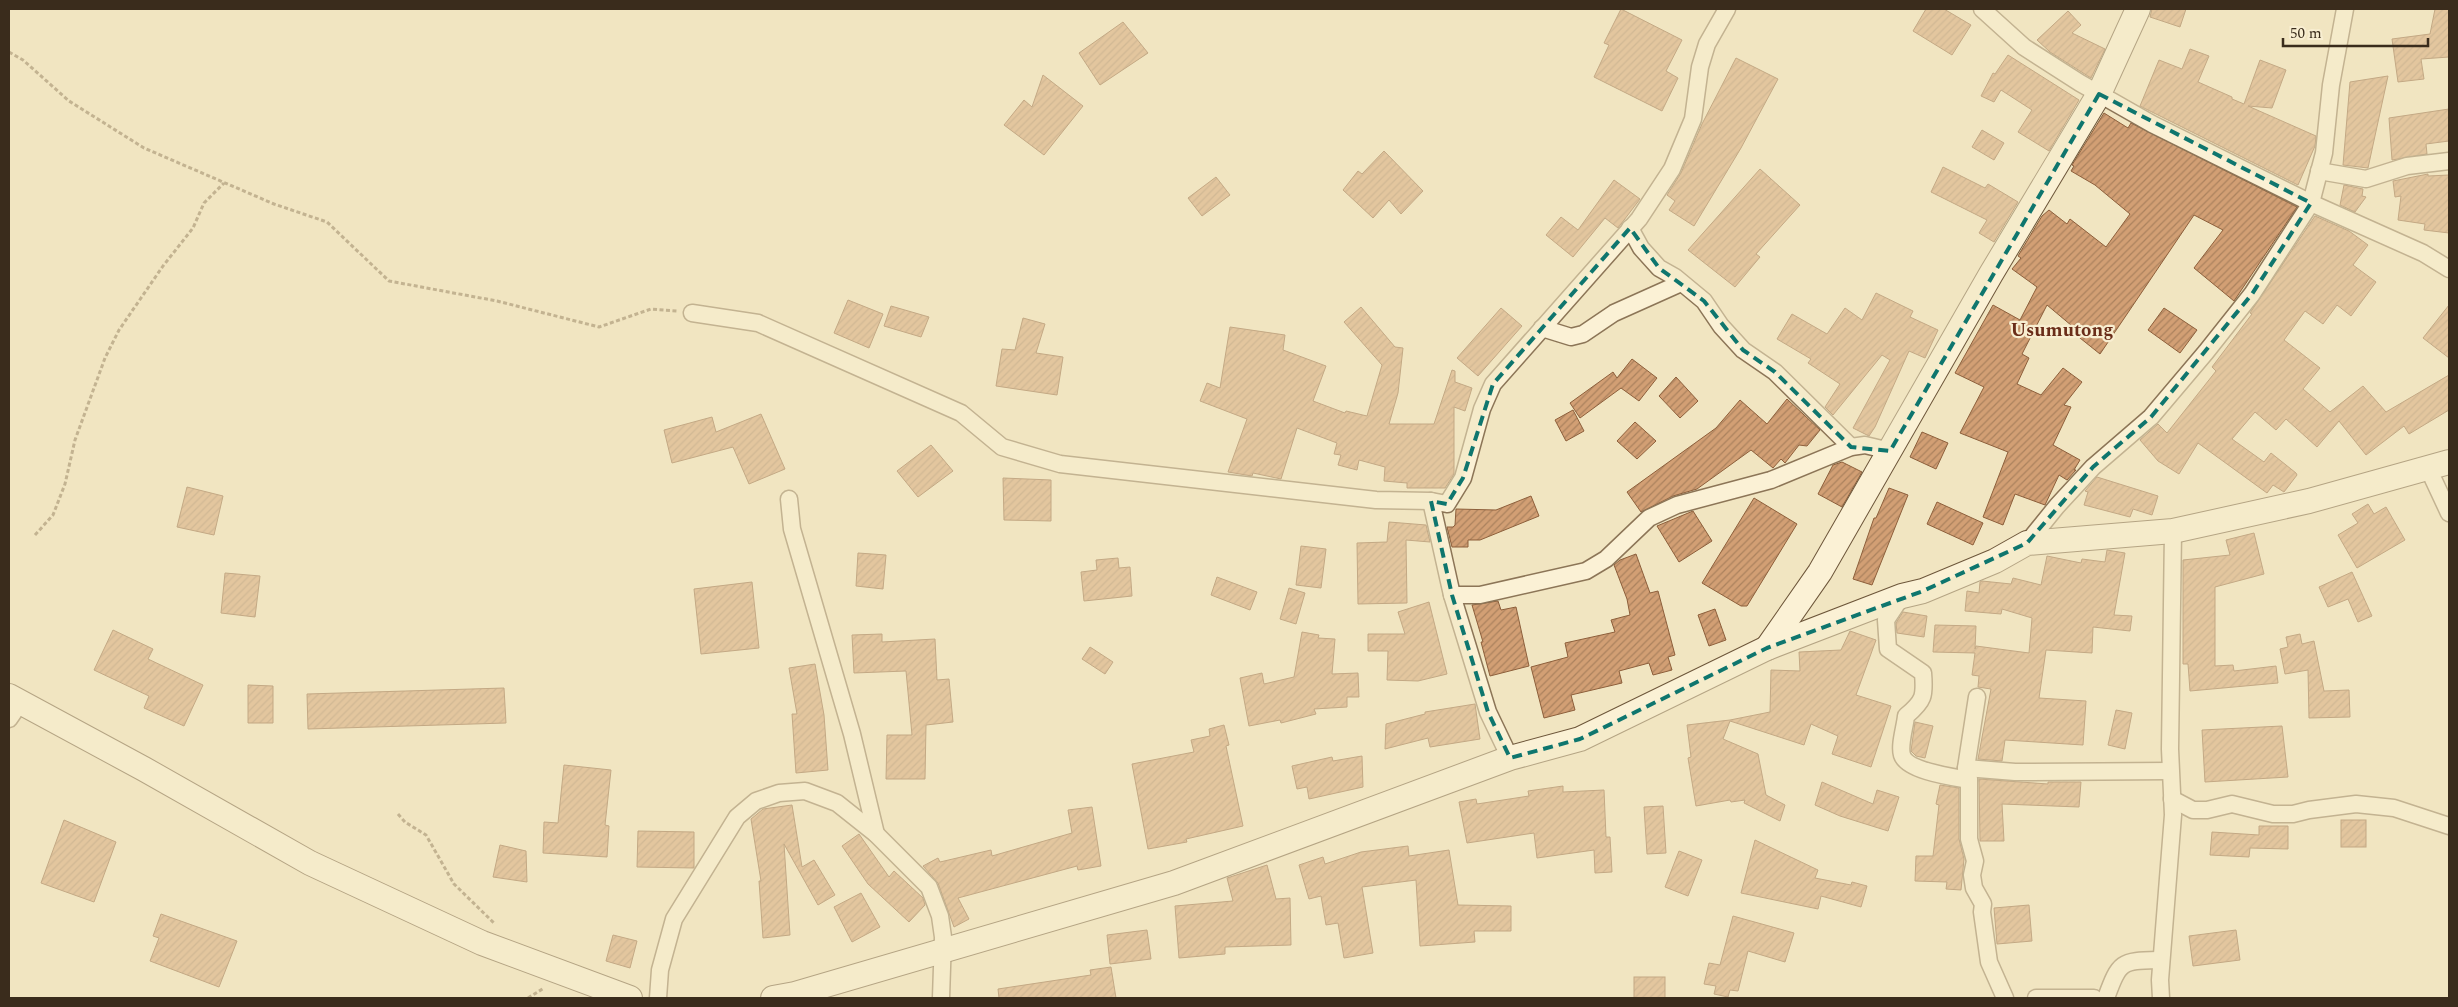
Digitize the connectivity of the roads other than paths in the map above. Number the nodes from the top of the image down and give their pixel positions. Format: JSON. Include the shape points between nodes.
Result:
{"nodes":[{"id":1,"x":1727,"y":9,"type":"edge"},
{"id":2,"x":1982,"y":9,"type":"edge"},
{"id":3,"x":2138,"y":9,"type":"edge"},
{"id":4,"x":2345,"y":9,"type":"edge"},
{"id":5,"x":2099,"y":94,"type":"junction"},
{"id":6,"x":2449,"y":161,"type":"edge"},
{"id":7,"x":2319,"y":171,"type":"junction"},
{"id":8,"x":2311,"y":203,"type":"junction"},
{"id":9,"x":1630,"y":228,"type":"junction"},
{"id":10,"x":2449,"y":269,"type":"edge"},
{"id":11,"x":1681,"y":283,"type":"junction"},
{"id":12,"x":692,"y":313,"type":"road end"},
{"id":13,"x":1542,"y":328,"type":"junction"},
{"id":14,"x":1851,"y":447,"type":"junction"},
{"id":15,"x":1890,"y":451,"type":"junction"},
{"id":16,"x":2439,"y":465,"type":"edge"},
{"id":17,"x":789,"y":499,"type":"dead end"},
{"id":18,"x":1431,"y":501,"type":"junction"},
{"id":19,"x":2449,"y":513,"type":"edge"},
{"id":20,"x":2173,"y":531,"type":"junction"},
{"id":21,"x":2027,"y":543,"type":"junction"},
{"id":22,"x":1452,"y":595,"type":"junction"},
{"id":23,"x":1902,"y":596,"type":"junction"},
{"id":24,"x":1767,"y":648,"type":"junction"},
{"id":25,"x":1977,"y":697,"type":"dead end"},
{"id":26,"x":13,"y":706,"type":"edge"},
{"id":27,"x":1510,"y":758,"type":"junction"},
{"id":28,"x":2170,"y":771,"type":"junction"},
{"id":29,"x":1967,"y":774,"type":"junction"},
{"id":30,"x":2172,"y":799,"type":"junction"},
{"id":31,"x":2449,"y":826,"type":"edge"},
{"id":32,"x":876,"y":834,"type":"junction"},
{"id":33,"x":944,"y":950,"type":"junction"},
{"id":34,"x":2161,"y":960,"type":"junction"},
{"id":35,"x":630,"y":998,"type":"edge"},
{"id":36,"x":658,"y":998,"type":"edge"},
{"id":37,"x":772,"y":998,"type":"edge"},
{"id":38,"x":941,"y":998,"type":"edge"},
{"id":39,"x":2005,"y":998,"type":"edge"},
{"id":40,"x":2036,"y":998,"type":"edge"},
{"id":41,"x":2094,"y":998,"type":"edge"},
{"id":42,"x":2106,"y":998,"type":"edge"},
{"id":43,"x":2161,"y":998,"type":"edge"}],
"edges":[{"from":1,"to":9,"type":"street","via":[[1707,44],[1692,119],[1672,169]]},
{"from":2,"to":5,"type":"street","via":[[2024,47]]},
{"from":3,"to":5,"type":"street"},
{"from":4,"to":7,"type":"street"},
{"from":5,"to":8,"type":"street"},
{"from":5,"to":15,"type":"street"},
{"from":6,"to":7,"type":"street","via":[[2407,166],[2366,179]]},
{"from":7,"to":8,"type":"street"},
{"from":8,"to":10,"type":"street","via":[[2423,253]]},
{"from":8,"to":21,"type":"street","via":[[2252,294],[2206,352],[2151,417],[2093,467]]},
{"from":9,"to":11,"type":"street","via":[[1659,268]]},
{"from":9,"to":13,"type":"street"},
{"from":11,"to":13,"type":"street","via":[[1614,313],[1584,334],[1571,336]]},
{"from":11,"to":14,"type":"street","via":[[1704,301],[1743,350],[1775,372]]},
{"from":12,"to":18,"type":"street","via":[[758,323],[961,413],[1002,447],[1060,464],[1376,500]]},
{"from":13,"to":18,"type":"street","via":[[1493,384],[1482,409],[1463,478],[1447,504]]},
{"from":14,"to":15,"type":"street","via":[[1864,445]]},
{"from":14,"to":22,"type":"street","via":[[1771,480],[1677,505],[1649,518],[1606,559],[1586,571],[1480,595]]},
{"from":15,"to":24,"type":"street","via":[[1820,572]]},
{"from":16,"to":19,"type":"street"},
{"from":16,"to":20,"type":"street","via":[[2309,501]]},
{"from":17,"to":32,"type":"street","via":[[792,529],[852,734]]},
{"from":18,"to":22,"type":"street"},
{"from":20,"to":21,"type":"street"},
{"from":20,"to":28,"type":"street"},
{"from":21,"to":23,"type":"street","via":[[1995,561],[1923,591]]},
{"from":22,"to":27,"type":"street","via":[[1488,712]]},
{"from":23,"to":24,"type":"street"},
{"from":23,"to":29,"type":"street","via":[[1886,620],[1888,649],[1923,673],[1925,691],[1921,704],[1906,716],[1902,754],[1907,763],[1925,770]]},
{"from":24,"to":27,"type":"street","via":[[1580,739]]},
{"from":25,"to":29,"type":"street"},
{"from":26,"to":35,"type":"street","via":[[144,769],[310,863],[482,943]]},
{"from":27,"to":33,"type":"street","via":[[1174,884]]},
{"from":28,"to":29,"type":"street"},
{"from":28,"to":30,"type":"street"},
{"from":29,"to":39,"type":"street","via":[[1969,839],[1975,861],[1973,882],[1983,904],[1989,962]]},
{"from":30,"to":31,"type":"street","via":[[2193,810],[2232,804],[2273,814],[2356,804],[2394,808]]},
{"from":30,"to":34,"type":"street"},
{"from":32,"to":33,"type":"street","via":[[929,886],[940,916]]},
{"from":32,"to":36,"type":"street","via":[[837,803],[805,791],[779,793],[756,801],[738,816],[674,919],[660,970]]},
{"from":33,"to":37,"type":"street"},
{"from":33,"to":38,"type":"street"},
{"from":34,"to":42,"type":"street","via":[[2121,965]]},
{"from":34,"to":43,"type":"street"},
{"from":40,"to":41,"type":"street"}]}
